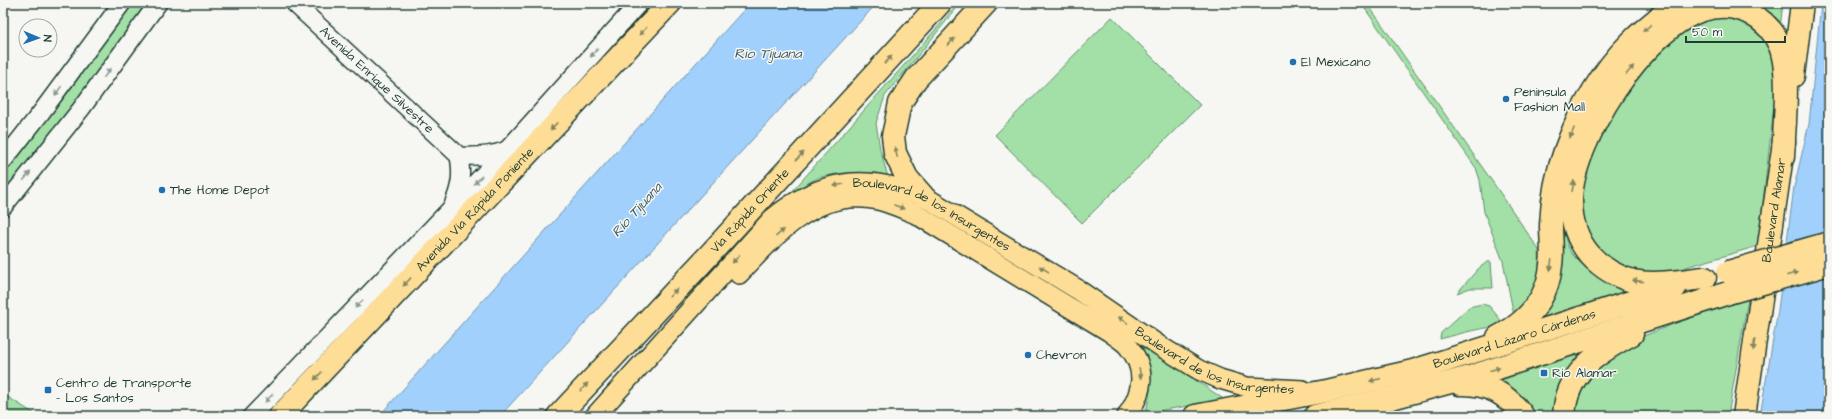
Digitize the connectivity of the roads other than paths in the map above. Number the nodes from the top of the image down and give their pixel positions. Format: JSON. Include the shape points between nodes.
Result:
{"nodes":[{"id":1,"x":122,"y":3,"type":"edge"},
{"id":2,"x":158,"y":3,"type":"edge"},
{"id":3,"x":294,"y":3,"type":"edge"},
{"id":4,"x":639,"y":3,"type":"edge"},
{"id":5,"x":670,"y":3,"type":"edge"},
{"id":6,"x":940,"y":3,"type":"edge"},
{"id":7,"x":986,"y":3,"type":"edge"},
{"id":8,"x":1677,"y":3,"type":"edge"},
{"id":9,"x":1801,"y":4,"type":"edge"},
{"id":10,"x":507,"y":150,"type":"junction"},
{"id":11,"x":459,"y":156,"type":"junction"},
{"id":12,"x":1783,"y":157,"type":"junction"},
{"id":13,"x":3,"y":161,"type":"edge"},
{"id":14,"x":923,"y":196,"type":"junction"},
{"id":15,"x":3,"y":207,"type":"edge"},
{"id":16,"x":450,"y":210,"type":"junction"},
{"id":17,"x":1829,"y":243,"type":"edge"},
{"id":18,"x":1829,"y":264,"type":"edge"},
{"id":19,"x":1705,"y":278,"type":"junction"},
{"id":20,"x":1728,"y":283,"type":"junction"},
{"id":21,"x":1077,"y":289,"type":"junction"},
{"id":22,"x":1062,"y":304,"type":"junction"},
{"id":23,"x":1690,"y":304,"type":"junction"},
{"id":24,"x":1413,"y":371,"type":"junction"},
{"id":25,"x":1326,"y":391,"type":"junction"},
{"id":26,"x":1404,"y":395,"type":"junction"},
{"id":27,"x":252,"y":416,"type":"edge"},
{"id":28,"x":280,"y":416,"type":"edge"},
{"id":29,"x":558,"y":416,"type":"edge"},
{"id":30,"x":595,"y":416,"type":"edge"},
{"id":31,"x":611,"y":416,"type":"edge"},
{"id":32,"x":1127,"y":416,"type":"edge"},
{"id":33,"x":1196,"y":416,"type":"edge"},
{"id":34,"x":1316,"y":416,"type":"edge"},
{"id":35,"x":1523,"y":416,"type":"edge"},
{"id":36,"x":1564,"y":416,"type":"edge"},
{"id":37,"x":1744,"y":416,"type":"edge"}],
"edges":[{"from":1,"to":13,"type":"street","one_way":true},
{"from":15,"to":2,"type":"street","one_way":true,"via":[[81,109]]},
{"from":3,"to":11,"type":"street","name":"Avenida Enríque Silvestre"},
{"from":4,"to":10,"type":"street","name":"Avenida Vía Rápida Poniente","one_way":true},
{"from":5,"to":28,"type":"highway","name":"Avenida Vía Rápida Poniente","one_way":true},
{"from":29,"to":6,"type":"highway","name":"Vía Rápida Oriente","one_way":true},
{"from":14,"to":7,"type":"highway","one_way":true,"via":[[907,178],[895,153],[893,136],[900,103],[916,79]]},
{"from":8,"to":24,"type":"highway","one_way":true,"via":[[1630,42],[1590,97],[1580,116],[1558,170],[1553,196],[1551,266],[1545,290],[1535,308],[1518,325],[1476,348]]},
{"from":9,"to":12,"type":"highway","name":"Boulevard Alamar"},
{"from":10,"to":11,"type":"street","via":[[492,155]]},
{"from":10,"to":16,"type":"street","name":"Avenida Vía Rápida Poniente","one_way":true},
{"from":11,"to":16,"type":"street","via":[[461,179]]},
{"from":19,"to":12,"type":"highway","one_way":true,"via":[[1634,281],[1620,276],[1586,251],[1572,212],[1573,183],[1590,133],[1612,92],[1652,45],[1688,17],[1714,7],[1741,10],[1758,17],[1770,28],[1780,44],[1784,63]]},
{"from":12,"to":37,"type":"highway","name":"Boulevard Alamar","one_way":true},
{"from":21,"to":14,"type":"main road","name":"Boulevard de los Insurgentes","one_way":true},
{"from":14,"to":30,"type":"main road","name":"Boulevard de los Insurgentes","one_way":true,"via":[[900,187],[867,182],[825,188],[807,194],[788,205],[772,218]]},
{"from":16,"to":27,"type":"street","name":"Avenida Vía Rápida Poniente","one_way":true},
{"from":17,"to":20,"type":"highway","name":"Boulevard Lázaro Cárdenas","bridge":true},
{"from":20,"to":18,"type":"highway","name":"Boulevard Lázaro Cárdenas","one_way":true,"bridge":true},
{"from":19,"to":20,"type":"highway","name":"Boulevard Lázaro Cárdenas"},
{"from":19,"to":24,"type":"highway","name":"Boulevard Lázaro Cárdenas"},
{"from":20,"to":23,"type":"highway","name":"Boulevard Lázaro Cárdenas"},
{"from":21,"to":22,"type":"main road"},
{"from":25,"to":21,"type":"main road","name":"Boulevard de los Insurgentes","one_way":true,"via":[[1265,389],[1233,384],[1220,379],[1199,370],[1166,350]]},
{"from":31,"to":22,"type":"main road","name":"Boulevard de los Insurgentes","one_way":true,"via":[[779,232],[815,209],[842,199],[884,201],[916,214]]},
{"from":22,"to":32,"type":"main road","name":"Boulevard de los Insurgentes","one_way":true,"via":[[1110,332],[1127,346],[1139,366],[1142,384],[1137,401]]},
{"from":26,"to":23,"type":"highway","name":"Boulevard Lázaro Cárdenas","one_way":true,"via":[[1473,376]]},
{"from":23,"to":36,"type":"highway","via":[[1644,327],[1594,357],[1582,369],[1569,390]]},
{"from":24,"to":25,"type":"highway","name":"Boulevard Lázaro Cárdenas","one_way":true},
{"from":25,"to":33,"type":"highway","name":"Boulevard Lázaro Cárdenas"},
{"from":26,"to":34,"type":"highway","name":"Boulevard Lázaro Cárdenas"},
{"from":26,"to":35,"type":"highway","via":[[1456,384],[1481,385],[1503,395]]}]}
